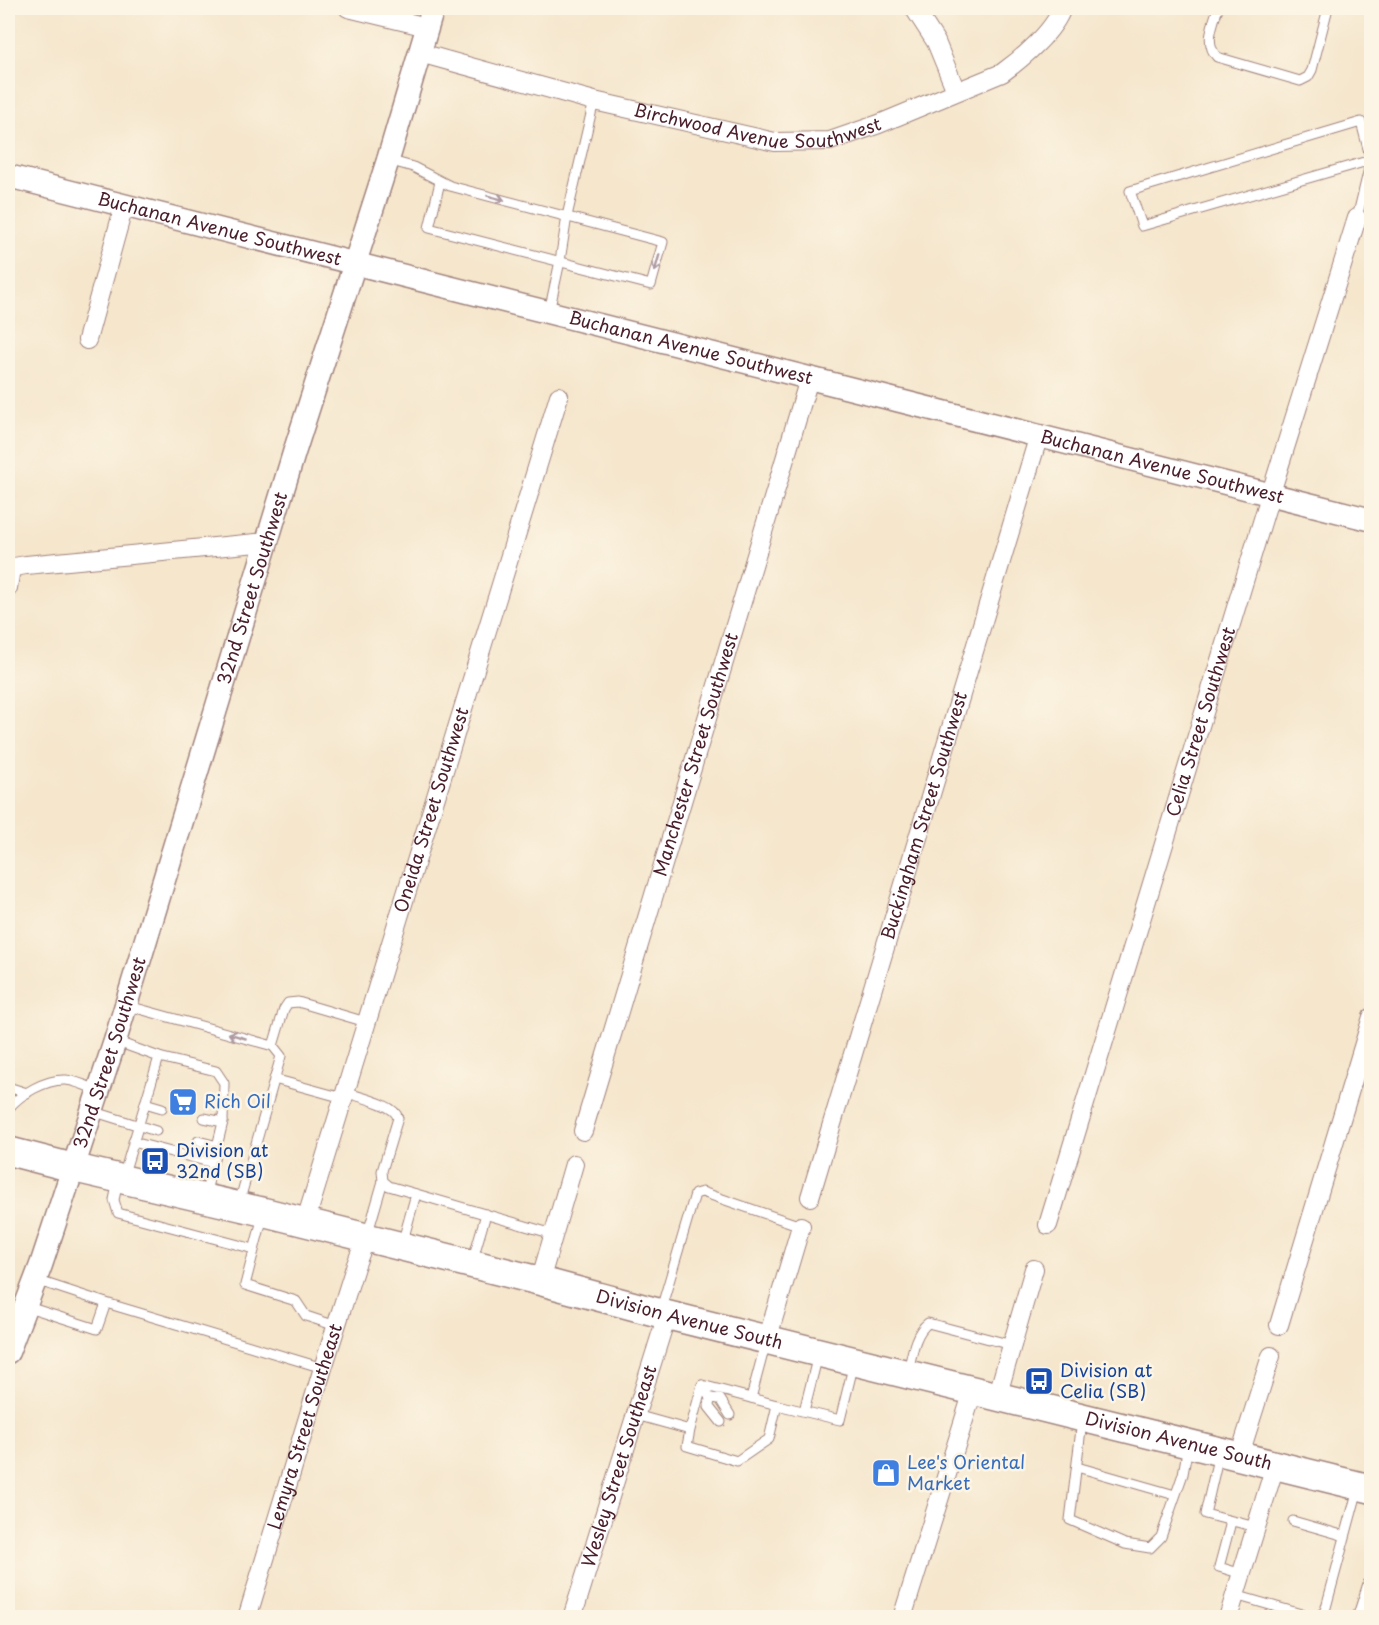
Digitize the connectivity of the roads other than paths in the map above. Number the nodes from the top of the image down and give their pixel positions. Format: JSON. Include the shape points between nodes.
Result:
{"nodes":[{"id":1,"x":348,"y":8,"type":"edge"},
{"id":2,"x":914,"y":8,"type":"edge"},
{"id":3,"x":1062,"y":8,"type":"edge"},
{"id":4,"x":1218,"y":8,"type":"edge"},
{"id":5,"x":1328,"y":8,"type":"edge"},
{"id":6,"x":430,"y":17,"type":"edge"},
{"id":7,"x":420,"y":53,"type":"junction"},
{"id":8,"x":956,"y":91,"type":"junction"},
{"id":9,"x":594,"y":101,"type":"junction"},
{"id":10,"x":388,"y":160,"type":"junction"},
{"id":11,"x":1371,"y":160,"type":"edge"},
{"id":12,"x":8,"y":176,"type":"edge"},
{"id":13,"x":440,"y":182,"type":"junction"},
{"id":14,"x":124,"y":206,"type":"junction"},
{"id":15,"x":567,"y":216,"type":"junction"},
{"id":16,"x":1357,"y":219,"type":"joint"},
{"id":17,"x":560,"y":261,"type":"junction"},
{"id":18,"x":356,"y":263,"type":"junction"},
{"id":19,"x":549,"y":312,"type":"junction"},
{"id":20,"x":87,"y":340,"type":"dead end"},
{"id":21,"x":809,"y":378,"type":"junction"},
{"id":22,"x":560,"y":396,"type":"dead end"},
{"id":23,"x":1039,"y":435,"type":"junction"},
{"id":24,"x":1270,"y":496,"type":"junction"},
{"id":25,"x":1371,"y":520,"type":"edge"},
{"id":26,"x":267,"y":542,"type":"junction"},
{"id":27,"x":9,"y":568,"type":"edge"},
{"id":28,"x":8,"y":588,"type":"edge"},
{"id":29,"x":125,"y":1005,"type":"junction"},
{"id":30,"x":1371,"y":1017,"type":"edge"},
{"id":31,"x":366,"y":1022,"type":"junction"},
{"id":32,"x":115,"y":1041,"type":"junction"},
{"id":33,"x":273,"y":1046,"type":"junction"},
{"id":34,"x":159,"y":1057,"type":"junction"},
{"id":35,"x":274,"y":1079,"type":"junction"},
{"id":36,"x":8,"y":1087,"type":"edge"},
{"id":37,"x":27,"y":1093,"type":"junction"},
{"id":38,"x":344,"y":1095,"type":"junction"},
{"id":39,"x":95,"y":1101,"type":"junction"},
{"id":40,"x":145,"y":1103,"type":"junction"},
{"id":41,"x":162,"y":1108,"type":"dead end"},
{"id":42,"x":8,"y":1109,"type":"edge"},
{"id":43,"x":204,"y":1118,"type":"dead end"},
{"id":44,"x":223,"y":1122,"type":"junction"},
{"id":45,"x":138,"y":1125,"type":"junction"},
{"id":46,"x":156,"y":1131,"type":"dead end"},
{"id":47,"x":583,"y":1131,"type":"dead end"},
{"id":48,"x":198,"y":1141,"type":"dead end"},
{"id":49,"x":133,"y":1142,"type":"junction"},
{"id":50,"x":218,"y":1146,"type":"junction"},
{"id":51,"x":8,"y":1151,"type":"edge"},
{"id":52,"x":213,"y":1163,"type":"junction"},
{"id":53,"x":574,"y":1164,"type":"dead end"},
{"id":54,"x":74,"y":1168,"type":"junction"},
{"id":55,"x":121,"y":1179,"type":"junction"},
{"id":56,"x":382,"y":1182,"type":"junction"},
{"id":57,"x":416,"y":1194,"type":"junction"},
{"id":58,"x":810,"y":1197,"type":"dead end"},
{"id":59,"x":205,"y":1198,"type":"junction"},
{"id":60,"x":251,"y":1209,"type":"junction"},
{"id":61,"x":486,"y":1214,"type":"junction"},
{"id":62,"x":305,"y":1223,"type":"junction"},
{"id":63,"x":1048,"y":1225,"type":"dead end"},
{"id":64,"x":801,"y":1226,"type":"joint"},
{"id":65,"x":554,"y":1234,"type":"junction"},
{"id":66,"x":366,"y":1238,"type":"junction"},
{"id":67,"x":401,"y":1246,"type":"junction"},
{"id":68,"x":254,"y":1249,"type":"junction"},
{"id":69,"x":471,"y":1264,"type":"junction"},
{"id":70,"x":1034,"y":1269,"type":"dead end"},
{"id":71,"x":36,"y":1280,"type":"junction"},
{"id":72,"x":540,"y":1281,"type":"junction"},
{"id":73,"x":106,"y":1303,"type":"junction"},
{"id":74,"x":26,"y":1306,"type":"junction"},
{"id":75,"x":664,"y":1314,"type":"junction"},
{"id":76,"x":1279,"y":1325,"type":"dead end"},
{"id":77,"x":336,"y":1326,"type":"junction"},
{"id":78,"x":767,"y":1340,"type":"junction"},
{"id":79,"x":1012,"y":1345,"type":"junction"},
{"id":80,"x":8,"y":1352,"type":"edge"},
{"id":81,"x":819,"y":1353,"type":"junction"},
{"id":82,"x":1271,"y":1356,"type":"dead end"},
{"id":83,"x":855,"y":1362,"type":"junction"},
{"id":84,"x":323,"y":1368,"type":"junction"},
{"id":85,"x":907,"y":1374,"type":"junction"},
{"id":86,"x":702,"y":1385,"type":"junction"},
{"id":87,"x":985,"y":1394,"type":"junction"},
{"id":88,"x":710,"y":1398,"type":"junction"},
{"id":89,"x":751,"y":1398,"type":"junction"},
{"id":90,"x":777,"y":1405,"type":"junction"},
{"id":91,"x":804,"y":1411,"type":"junction"},
{"id":92,"x":636,"y":1415,"type":"junction"},
{"id":93,"x":730,"y":1415,"type":"dead end"},
{"id":94,"x":1082,"y":1418,"type":"junction"},
{"id":95,"x":720,"y":1422,"type":"dead end"},
{"id":96,"x":690,"y":1430,"type":"junction"},
{"id":97,"x":1188,"y":1444,"type":"junction"},
{"id":98,"x":1230,"y":1454,"type":"junction"},
{"id":99,"x":1275,"y":1466,"type":"junction"},
{"id":100,"x":1077,"y":1467,"type":"junction"},
{"id":101,"x":1365,"y":1488,"type":"edge"},
{"id":102,"x":1175,"y":1495,"type":"junction"},
{"id":103,"x":1293,"y":1521,"type":"dead end"},
{"id":104,"x":1231,"y":1522,"type":"junction"},
{"id":105,"x":1256,"y":1527,"type":"junction"},
{"id":106,"x":1345,"y":1536,"type":"junction"},
{"id":107,"x":1371,"y":1571,"type":"edge"},
{"id":108,"x":1242,"y":1574,"type":"junction"},
{"id":109,"x":1235,"y":1595,"type":"junction"},
{"id":110,"x":247,"y":1617,"type":"edge"},
{"id":111,"x":572,"y":1617,"type":"edge"},
{"id":112,"x":902,"y":1617,"type":"edge"},
{"id":113,"x":1228,"y":1617,"type":"edge"},
{"id":114,"x":1315,"y":1617,"type":"edge"},
{"id":115,"x":1357,"y":1617,"type":"edge"}],
"edges":[{"from":1,"to":6,"type":"street"},
{"from":2,"to":8,"type":"street","via":[[936,42]]},
{"from":3,"to":8,"type":"street","name":"Birchwood Avenue Southwest","via":[[1058,19],[1016,63],[1002,73]]},
{"from":4,"to":5,"type":"lane","via":[[1209,44],[1217,57],[1300,81],[1312,70]]},
{"from":6,"to":7,"type":"street","name":"32nd Street Southwest"},
{"from":7,"to":9,"type":"street","name":"Birchwood Avenue Southwest"},
{"from":7,"to":10,"type":"street","name":"32nd Street Southwest"},
{"from":8,"to":9,"type":"street","name":"Birchwood Avenue Southwest","via":[[830,141],[797,142],[749,137]]},
{"from":9,"to":15,"type":"lane"},
{"from":10,"to":13,"type":"lane","via":[[413,167]]},
{"from":10,"to":18,"type":"street","name":"32nd Street Southwest"},
{"from":11,"to":11,"type":"lane","via":[[1361,122],[1130,191],[1142,226]]},
{"from":11,"to":16,"type":"lane"},
{"from":12,"to":14,"type":"street","name":"Buchanan Avenue Southwest"},
{"from":13,"to":15,"type":"lane","one_way":true},
{"from":13,"to":17,"type":"lane","via":[[429,228]]},
{"from":14,"to":18,"type":"street","name":"Buchanan Avenue Southwest"},
{"from":14,"to":20,"type":"street"},
{"from":15,"to":17,"type":"lane"},
{"from":15,"to":17,"type":"lane","one_way":true,"via":[[663,242],[651,285]]},
{"from":16,"to":24,"type":"street","name":"Celia Street Southwest"},
{"from":17,"to":19,"type":"lane"},
{"from":18,"to":19,"type":"street","name":"Buchanan Avenue Southwest"},
{"from":18,"to":26,"type":"street","name":"32nd Street Southwest"},
{"from":19,"to":21,"type":"street","name":"Buchanan Avenue Southwest"},
{"from":21,"to":23,"type":"street","name":"Buchanan Avenue Southwest"},
{"from":21,"to":47,"type":"street","name":"Manchester Street Southwest"},
{"from":22,"to":31,"type":"street","name":"Oneida Street Southwest"},
{"from":23,"to":24,"type":"street","name":"Buchanan Avenue Southwest"},
{"from":23,"to":58,"type":"street","name":"Buckingham Street Southwest"},
{"from":24,"to":25,"type":"street","name":"Buchanan Avenue Southwest"},
{"from":24,"to":63,"type":"street","name":"Celia Street Southwest"},
{"from":26,"to":27,"type":"street"},
{"from":26,"to":29,"type":"street","name":"32nd Street Southwest"},
{"from":27,"to":28,"type":"street"},
{"from":29,"to":32,"type":"street","name":"32nd Street Southwest"},
{"from":33,"to":29,"type":"lane","one_way":true},
{"from":30,"to":76,"type":"street"},
{"from":31,"to":33,"type":"lane","via":[[298,1002],[288,1003]]},
{"from":31,"to":38,"type":"street","name":"Oneida Street Southwest"},
{"from":32,"to":34,"type":"lane"},
{"from":32,"to":39,"type":"street","name":"32nd Street Southwest"},
{"from":33,"to":35,"type":"lane","via":[[281,1056]]},
{"from":34,"to":40,"type":"lane"},
{"from":34,"to":44,"type":"lane","via":[[216,1071],[224,1083]]},
{"from":35,"to":38,"type":"lane"},
{"from":35,"to":60,"type":"lane"},
{"from":36,"to":37,"type":"lane"},
{"from":37,"to":39,"type":"lane","via":[[43,1084],[66,1080]]},
{"from":37,"to":42,"type":"lane"},
{"from":38,"to":56,"type":"lane","via":[[390,1107],[397,1113]]},
{"from":38,"to":62,"type":"street","name":"Oneida Street Southwest"},
{"from":39,"to":45,"type":"lane"},
{"from":39,"to":54,"type":"street","name":"32nd Street Southwest"},
{"from":40,"to":41,"type":"lane"},
{"from":40,"to":45,"type":"lane"},
{"from":43,"to":44,"type":"lane"},
{"from":44,"to":50,"type":"lane"},
{"from":45,"to":46,"type":"lane"},
{"from":45,"to":49,"type":"lane"},
{"from":48,"to":50,"type":"lane"},
{"from":49,"to":52,"type":"lane"},
{"from":49,"to":55,"type":"lane"},
{"from":50,"to":52,"type":"lane"},
{"from":51,"to":54,"type":"main road","name":"Division Avenue South"},
{"from":52,"to":59,"type":"lane"},
{"from":53,"to":65,"type":"street"},
{"from":54,"to":55,"type":"main road","name":"Division Avenue South"},
{"from":54,"to":71,"type":"street","name":"32nd Street Southwest"},
{"from":55,"to":59,"type":"main road","name":"Division Avenue South"},
{"from":55,"to":68,"type":"lane","via":[[114,1200],[118,1213]]},
{"from":56,"to":57,"type":"lane"},
{"from":56,"to":66,"type":"lane"},
{"from":57,"to":61,"type":"lane"},
{"from":57,"to":67,"type":"lane"},
{"from":59,"to":60,"type":"main road","name":"Division Avenue South"},
{"from":60,"to":62,"type":"main road","name":"Division Avenue South"},
{"from":60,"to":68,"type":"lane"},
{"from":61,"to":65,"type":"lane"},
{"from":61,"to":69,"type":"lane"},
{"from":62,"to":66,"type":"main road","name":"Division Avenue South"},
{"from":64,"to":75,"type":"lane","via":[[702,1192],[695,1194]]},
{"from":64,"to":78,"type":"street"},
{"from":65,"to":72,"type":"street"},
{"from":66,"to":67,"type":"main road","name":"Division Avenue South"},
{"from":66,"to":77,"type":"street","name":"Lemyra Street Southeast"},
{"from":67,"to":69,"type":"main road","name":"Division Avenue South"},
{"from":68,"to":77,"type":"lane","via":[[245,1285],[296,1301],[306,1316]]},
{"from":69,"to":72,"type":"main road","name":"Division Avenue South"},
{"from":70,"to":79,"type":"street"},
{"from":71,"to":73,"type":"lane"},
{"from":71,"to":74,"type":"street","name":"32nd Street Southwest"},
{"from":72,"to":75,"type":"main road","name":"Division Avenue South"},
{"from":73,"to":74,"type":"lane","via":[[97,1329]]},
{"from":73,"to":84,"type":"lane"},
{"from":74,"to":80,"type":"street","name":"32nd Street Southwest"},
{"from":75,"to":78,"type":"main road","name":"Division Avenue South"},
{"from":75,"to":92,"type":"street","name":"Wesley Street Southeast"},
{"from":77,"to":84,"type":"street","name":"Lemyra Street Southeast"},
{"from":78,"to":81,"type":"main road","name":"Division Avenue South"},
{"from":78,"to":89,"type":"lane"},
{"from":79,"to":85,"type":"lane","via":[[928,1323],[917,1338]]},
{"from":79,"to":87,"type":"street"},
{"from":81,"to":83,"type":"main road","name":"Division Avenue South"},
{"from":81,"to":91,"type":"lane"},
{"from":82,"to":98,"type":"street"},
{"from":83,"to":85,"type":"main road","name":"Division Avenue South"},
{"from":83,"to":91,"type":"lane","via":[[840,1420]]},
{"from":84,"to":110,"type":"street","name":"Lemyra Street Southeast"},
{"from":85,"to":87,"type":"main road","name":"Division Avenue South"},
{"from":86,"to":88,"type":"lane"},
{"from":86,"to":89,"type":"lane"},
{"from":86,"to":96,"type":"lane"},
{"from":87,"to":94,"type":"main road","name":"Division Avenue South"},
{"from":87,"to":112,"type":"street"},
{"from":88,"to":93,"type":"lane","via":[[720,1399]]},
{"from":88,"to":95,"type":"lane","via":[[709,1407]]},
{"from":89,"to":90,"type":"lane"},
{"from":90,"to":91,"type":"lane"},
{"from":90,"to":96,"type":"lane","via":[[769,1439],[747,1450],[737,1461],[687,1446]]},
{"from":92,"to":96,"type":"lane"},
{"from":92,"to":111,"type":"street","name":"Wesley Street Southeast"},
{"from":94,"to":97,"type":"main road","name":"Division Avenue South"},
{"from":94,"to":100,"type":"lane"},
{"from":97,"to":98,"type":"main road","name":"Division Avenue South"},
{"from":97,"to":102,"type":"lane"},
{"from":98,"to":99,"type":"main road","name":"Division Avenue South"},
{"from":98,"to":104,"type":"lane","via":[[1205,1514]]},
{"from":99,"to":101,"type":"main road","name":"Division Avenue South"},
{"from":99,"to":105,"type":"street"},
{"from":100,"to":102,"type":"lane"},
{"from":100,"to":102,"type":"lane","via":[[1070,1520],[1125,1544],[1150,1548],[1161,1537]]},
{"from":101,"to":106,"type":"lane"},
{"from":103,"to":106,"type":"lane"},
{"from":104,"to":105,"type":"lane"},
{"from":104,"to":108,"type":"lane","via":[[1219,1567]]},
{"from":105,"to":108,"type":"street"},
{"from":106,"to":114,"type":"lane","via":[[1325,1611]]},
{"from":107,"to":115,"type":"lane"},
{"from":108,"to":109,"type":"street"},
{"from":109,"to":113,"type":"street"},
{"from":109,"to":114,"type":"lane"}]}
